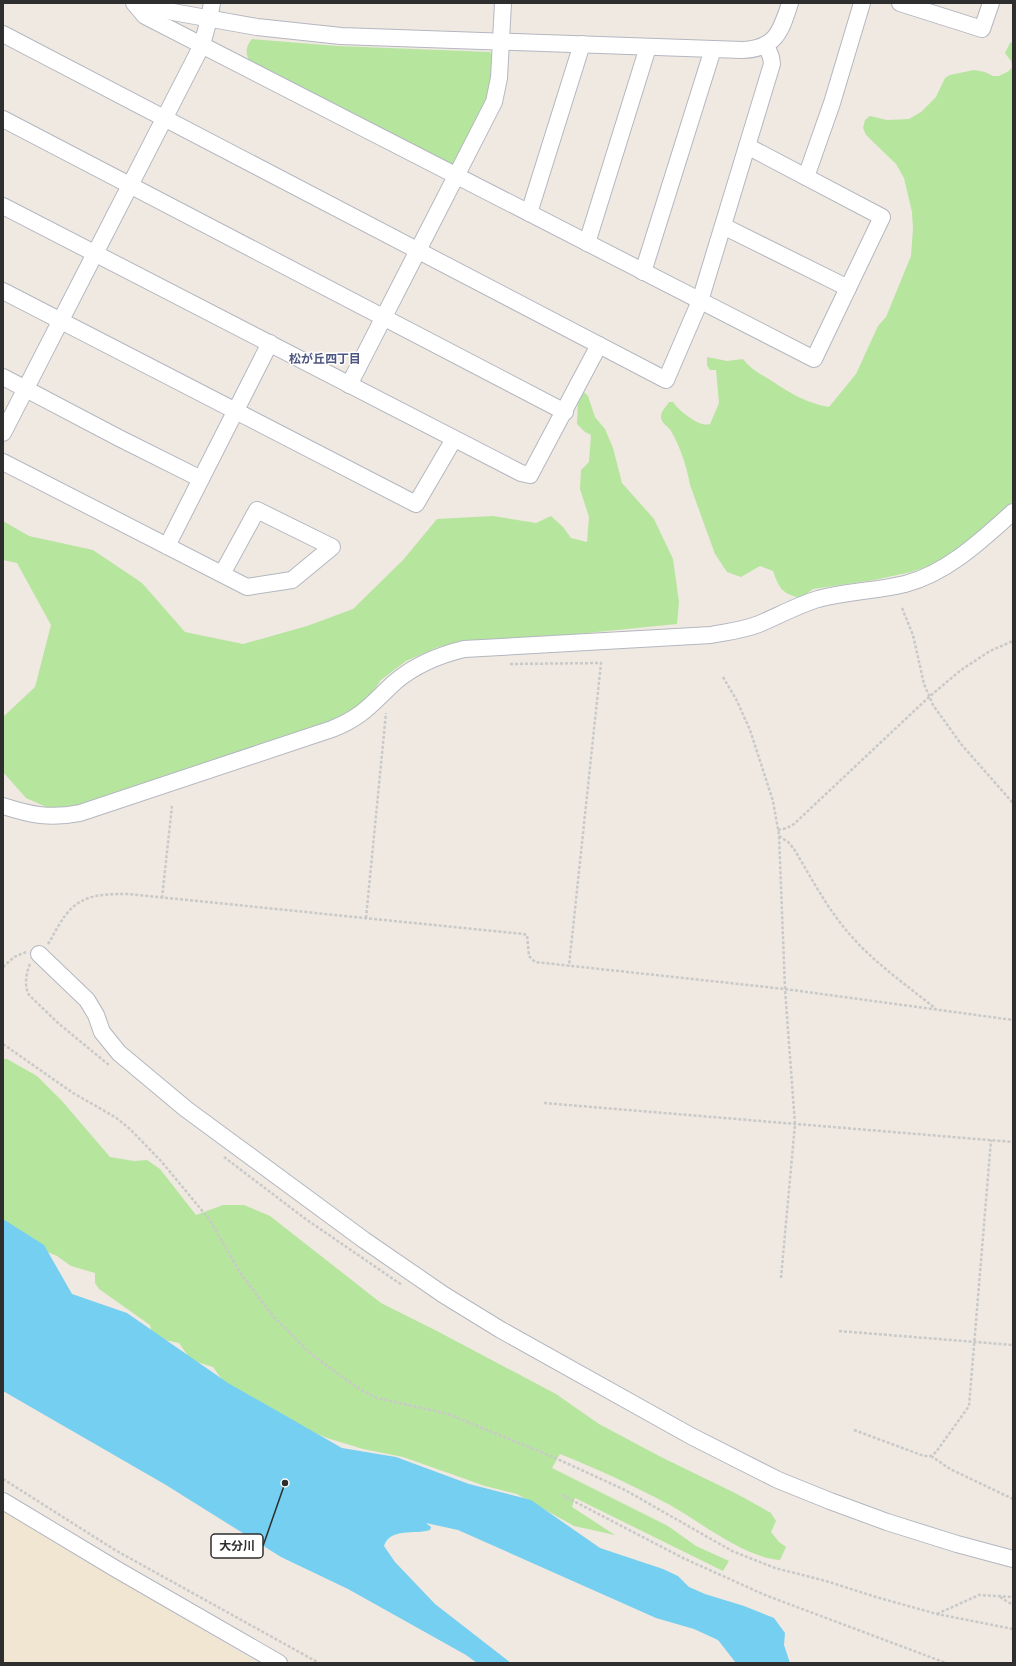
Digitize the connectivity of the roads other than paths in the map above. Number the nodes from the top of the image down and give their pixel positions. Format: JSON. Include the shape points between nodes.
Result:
{"nodes":[{"id":1,"x":134,"y":3,"type":"edge"},
{"id":2,"x":140,"y":3,"type":"edge"},
{"id":3,"x":212,"y":3,"type":"edge"},
{"id":4,"x":503,"y":3,"type":"edge"},
{"id":5,"x":790,"y":3,"type":"edge"},
{"id":6,"x":862,"y":3,"type":"edge"},
{"id":7,"x":900,"y":3,"type":"edge"},
{"id":8,"x":991,"y":3,"type":"edge"},
{"id":9,"x":925,"y":7,"type":"edge"},
{"id":10,"x":209,"y":20,"type":"junction"},
{"id":11,"x":3,"y":34,"type":"edge"},
{"id":12,"x":501,"y":41,"type":"junction"},
{"id":13,"x":582,"y":44,"type":"junction"},
{"id":14,"x":202,"y":45,"type":"junction"},
{"id":15,"x":766,"y":45,"type":"junction"},
{"id":16,"x":648,"y":47,"type":"junction"},
{"id":17,"x":713,"y":49,"type":"junction"},
{"id":18,"x":3,"y":118,"type":"edge"},
{"id":19,"x":164,"y":119,"type":"junction"},
{"id":20,"x":747,"y":146,"type":"junction"},
{"id":21,"x":456,"y":176,"type":"junction"},
{"id":22,"x":806,"y":177,"type":"junction"},
{"id":23,"x":130,"y":185,"type":"junction"},
{"id":24,"x":3,"y":206,"type":"edge"},
{"id":25,"x":529,"y":213,"type":"junction"},
{"id":26,"x":723,"y":226,"type":"junction"},
{"id":27,"x":587,"y":243,"type":"junction"},
{"id":28,"x":418,"y":251,"type":"junction"},
{"id":29,"x":95,"y":253,"type":"junction"},
{"id":30,"x":643,"y":272,"type":"junction"},
{"id":31,"x":848,"y":288,"type":"junction"},
{"id":32,"x":3,"y":291,"type":"edge"},
{"id":33,"x":700,"y":301,"type":"junction"},
{"id":34,"x":384,"y":317,"type":"junction"},
{"id":35,"x":60,"y":321,"type":"junction"},
{"id":36,"x":270,"y":344,"type":"junction"},
{"id":37,"x":599,"y":345,"type":"junction"},
{"id":38,"x":3,"y":377,"type":"edge"},
{"id":39,"x":349,"y":385,"type":"junction"},
{"id":40,"x":26,"y":389,"type":"junction"},
{"id":41,"x":235,"y":411,"type":"junction"},
{"id":42,"x":565,"y":412,"type":"junction"},
{"id":43,"x":3,"y":433,"type":"edge"},
{"id":44,"x":454,"y":439,"type":"junction"},
{"id":45,"x":3,"y":462,"type":"edge"},
{"id":46,"x":201,"y":479,"type":"junction"},
{"id":47,"x":1013,"y":512,"type":"edge"},
{"id":48,"x":167,"y":546,"type":"junction"},
{"id":49,"x":222,"y":574,"type":"junction"},
{"id":50,"x":3,"y":806,"type":"edge"},
{"id":51,"x":39,"y":954,"type":"road end"},
{"id":52,"x":3,"y":1502,"type":"edge"},
{"id":53,"x":1013,"y":1559,"type":"edge"},
{"id":54,"x":279,"y":1663,"type":"edge"}],
"edges":[{"from":1,"to":14,"type":"street","via":[[144,16]]},
{"from":2,"to":10,"type":"street"},
{"from":3,"to":10,"type":"street"},
{"from":4,"to":12,"type":"street"},
{"from":5,"to":15,"type":"street","via":[[780,32]]},
{"from":6,"to":22,"type":"street","via":[[832,104]]},
{"from":7,"to":9,"type":"street"},
{"from":8,"to":9,"type":"street","via":[[982,29]]},
{"from":10,"to":12,"type":"street","via":[[341,36]]},
{"from":10,"to":14,"type":"street"},
{"from":11,"to":19,"type":"street"},
{"from":12,"to":13,"type":"street"},
{"from":12,"to":21,"type":"street","via":[[499,78],[494,102]]},
{"from":13,"to":16,"type":"street"},
{"from":13,"to":25,"type":"street"},
{"from":14,"to":19,"type":"street"},
{"from":14,"to":21,"type":"street"},
{"from":15,"to":17,"type":"street","via":[[749,50]]},
{"from":15,"to":20,"type":"street","via":[[772,64]]},
{"from":16,"to":17,"type":"street"},
{"from":16,"to":27,"type":"street"},
{"from":17,"to":30,"type":"street"},
{"from":18,"to":23,"type":"street"},
{"from":19,"to":23,"type":"street"},
{"from":19,"to":28,"type":"street"},
{"from":20,"to":22,"type":"street"},
{"from":20,"to":26,"type":"street"},
{"from":21,"to":25,"type":"street"},
{"from":21,"to":28,"type":"street"},
{"from":22,"to":31,"type":"street","via":[[882,218]]},
{"from":23,"to":29,"type":"street"},
{"from":23,"to":34,"type":"street"},
{"from":24,"to":29,"type":"street"},
{"from":25,"to":27,"type":"street"},
{"from":26,"to":31,"type":"street"},
{"from":26,"to":33,"type":"street"},
{"from":27,"to":30,"type":"street"},
{"from":28,"to":34,"type":"street"},
{"from":28,"to":37,"type":"street"},
{"from":29,"to":35,"type":"street"},
{"from":29,"to":36,"type":"street"},
{"from":30,"to":33,"type":"street"},
{"from":31,"to":33,"type":"street","via":[[814,359]]},
{"from":32,"to":35,"type":"street"},
{"from":33,"to":37,"type":"street","via":[[666,380]]},
{"from":34,"to":39,"type":"street"},
{"from":34,"to":42,"type":"street"},
{"from":35,"to":40,"type":"street"},
{"from":35,"to":41,"type":"street"},
{"from":36,"to":39,"type":"street"},
{"from":36,"to":41,"type":"street"},
{"from":37,"to":42,"type":"street"},
{"from":38,"to":40,"type":"street"},
{"from":39,"to":44,"type":"street"},
{"from":40,"to":43,"type":"street"},
{"from":40,"to":46,"type":"street"},
{"from":41,"to":44,"type":"street","via":[[416,504]]},
{"from":41,"to":46,"type":"street"},
{"from":42,"to":44,"type":"street","via":[[530,475],[521,473]]},
{"from":45,"to":48,"type":"street"},
{"from":46,"to":48,"type":"street"},
{"from":47,"to":50,"type":"street","via":[[965,552],[917,580],[831,596],[758,624],[719,634],[452,652],[411,671],[362,714],[332,729],[80,813],[44,816]]},
{"from":48,"to":49,"type":"street"},
{"from":49,"to":49,"type":"street","via":[[247,587],[292,580],[332,547],[257,510]]},
{"from":51,"to":53,"type":"street","via":[[86,1000],[96,1015],[102,1032],[119,1053],[180,1104],[364,1240],[450,1299],[684,1432],[778,1480],[887,1522]]},
{"from":52,"to":54,"type":"street"}]}
